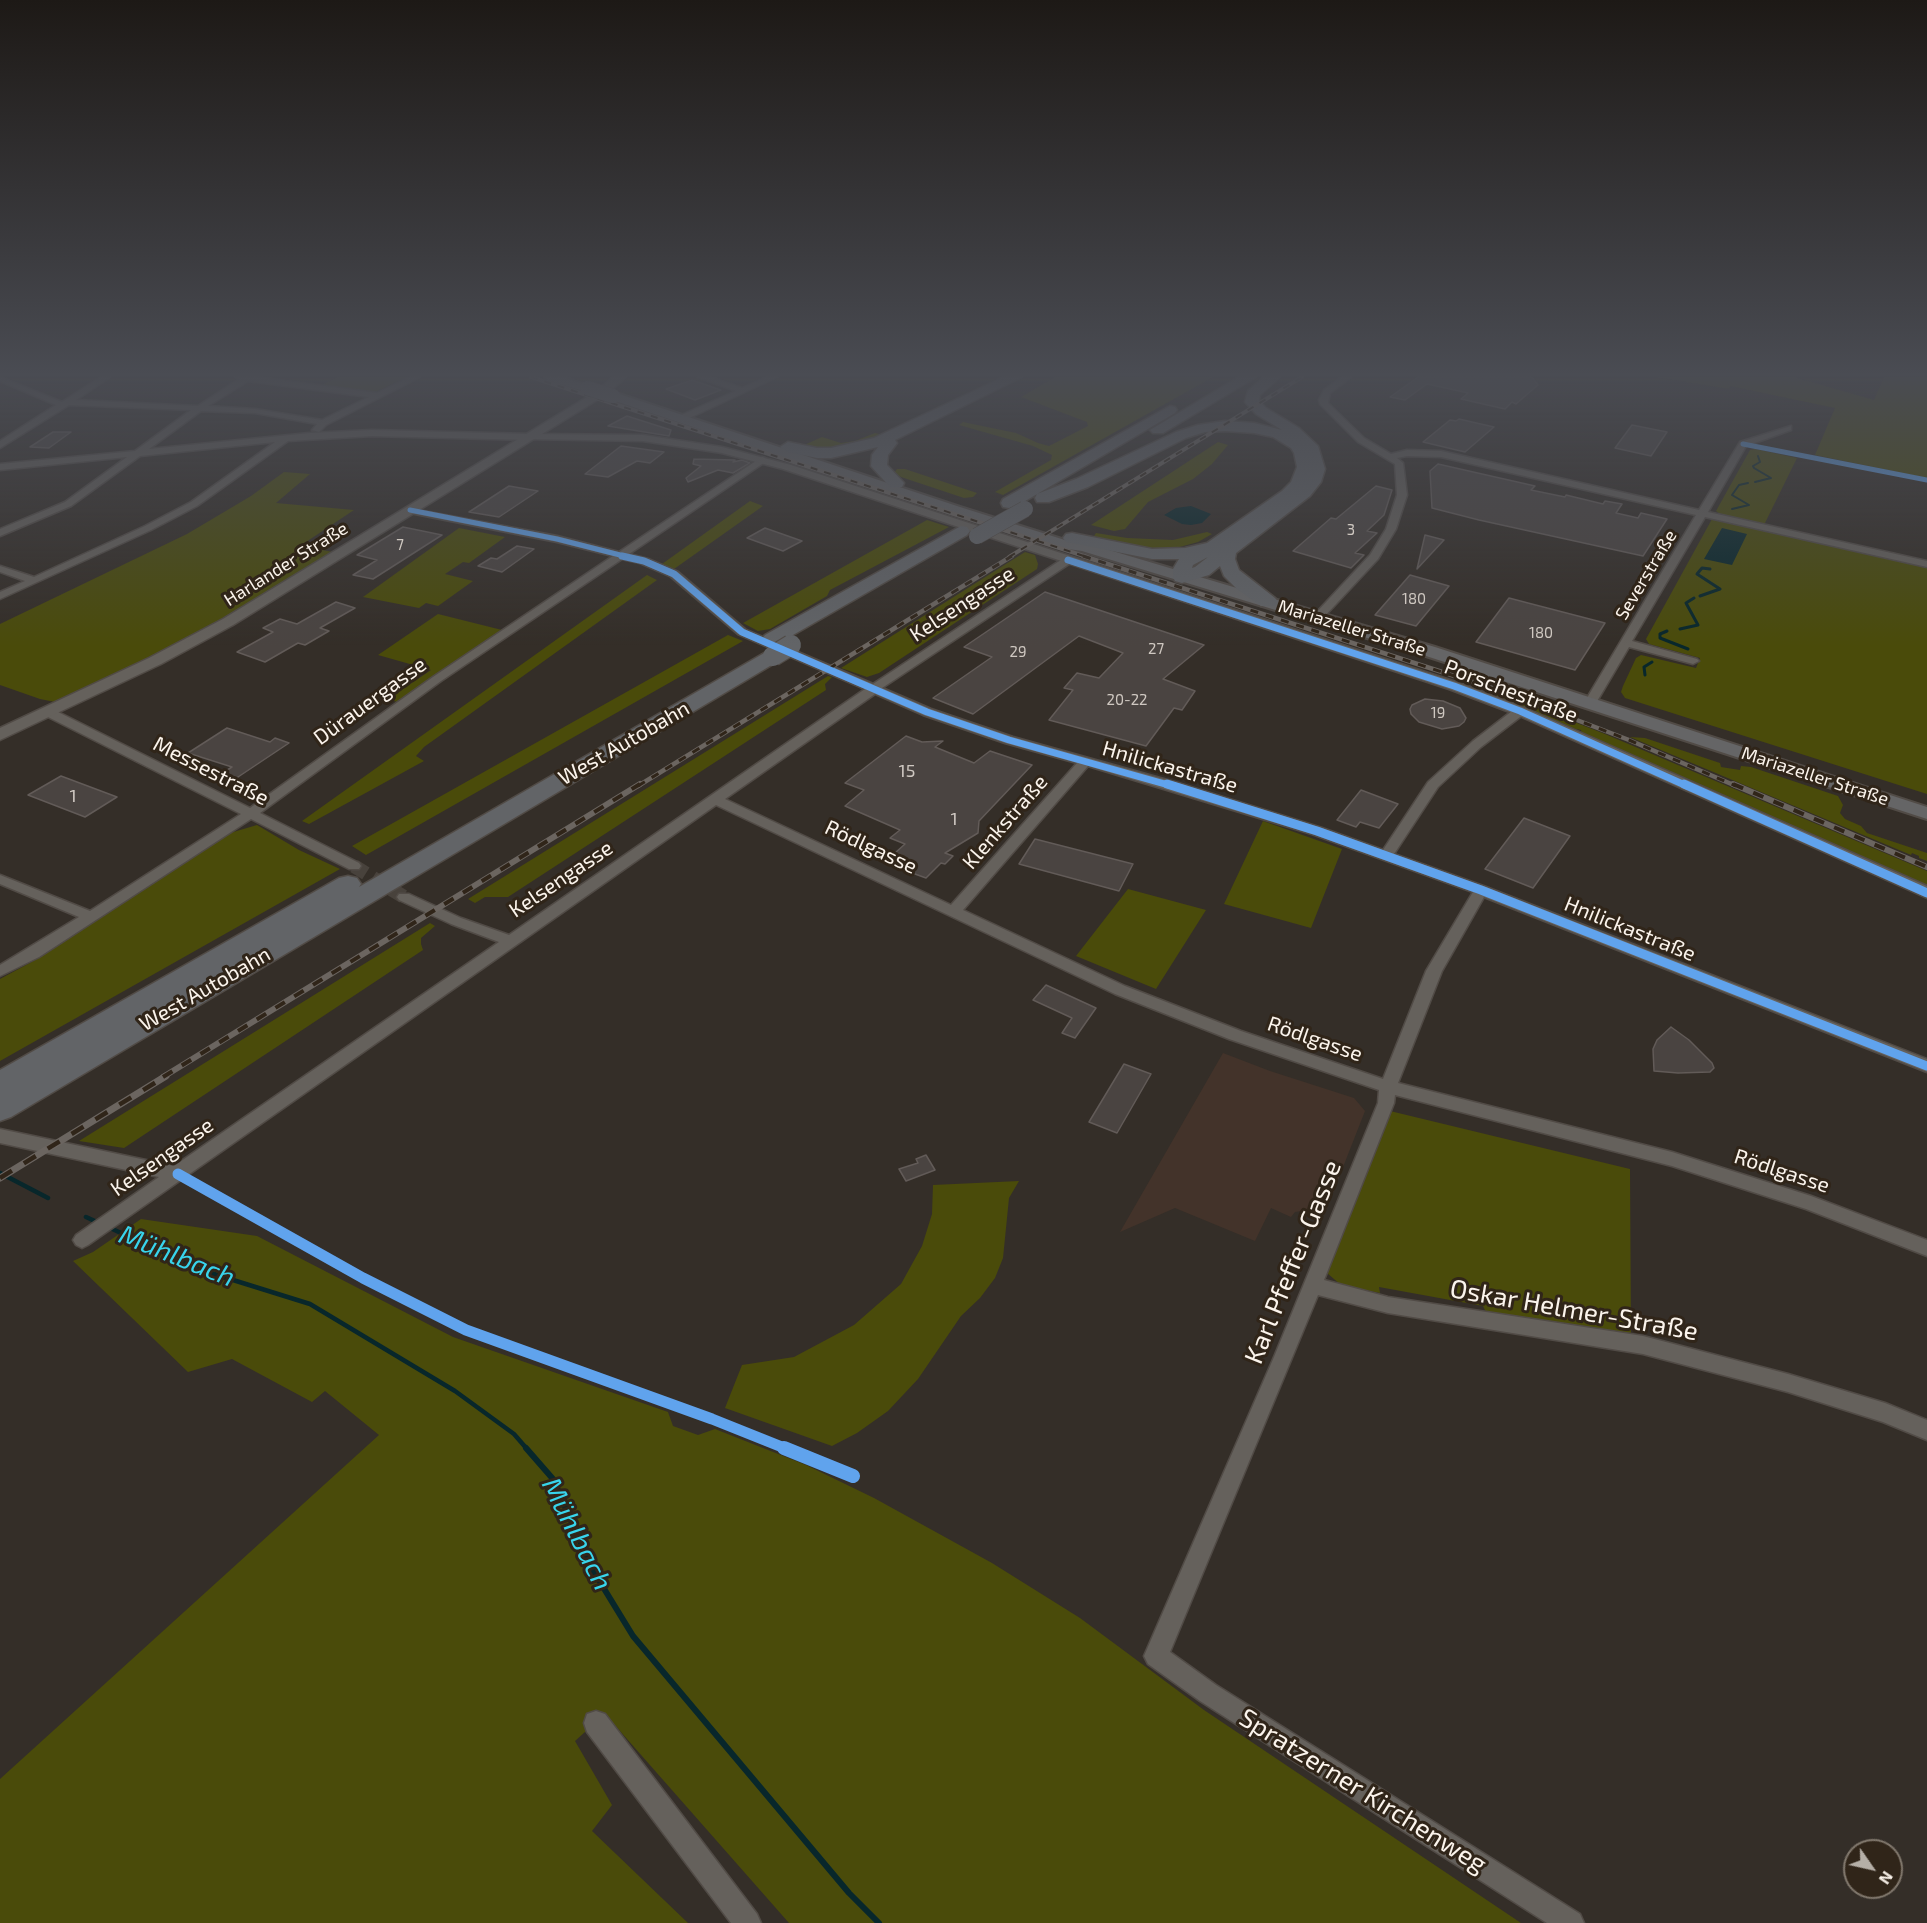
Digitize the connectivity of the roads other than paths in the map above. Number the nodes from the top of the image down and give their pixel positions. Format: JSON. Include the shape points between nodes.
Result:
{"nodes":[{"id":1,"x":119,"y":467,"type":"edge"},
{"id":2,"x":246,"y":467,"type":"edge"},
{"id":3,"x":481,"y":467,"type":"edge"},
{"id":4,"x":752,"y":467,"type":"edge"},
{"id":5,"x":783,"y":467,"type":"edge"},
{"id":6,"x":838,"y":467,"type":"edge"},
{"id":7,"x":839,"y":467,"type":"edge"},
{"id":8,"x":880,"y":467,"type":"edge"},
{"id":9,"x":1080,"y":467,"type":"edge"},
{"id":10,"x":1096,"y":467,"type":"edge"},
{"id":11,"x":1116,"y":467,"type":"edge"},
{"id":12,"x":1305,"y":467,"type":"edge"},
{"id":13,"x":1316,"y":467,"type":"edge"},
{"id":14,"x":1399,"y":467,"type":"edge"},
{"id":15,"x":1496,"y":467,"type":"edge"},
{"id":16,"x":1730,"y":467,"type":"edge"},
{"id":17,"x":896,"y":483,"type":"junction"},
{"id":18,"x":1043,"y":498,"type":"junction"},
{"id":19,"x":1017,"y":506,"type":"junction"},
{"id":20,"x":410,"y":510,"type":"junction"},
{"id":21,"x":1702,"y":514,"type":"junction"},
{"id":22,"x":0,"y":533,"type":"edge"},
{"id":23,"x":1078,"y":542,"type":"junction"},
{"id":24,"x":1226,"y":544,"type":"junction"},
{"id":25,"x":620,"y":554,"type":"junction"},
{"id":26,"x":1068,"y":560,"type":"junction"},
{"id":27,"x":1927,"y":564,"type":"edge"},
{"id":28,"x":0,"y":569,"type":"edge"},
{"id":29,"x":1182,"y":577,"type":"junction"},
{"id":30,"x":34,"y":580,"type":"junction"},
{"id":31,"x":0,"y":596,"type":"edge"},
{"id":32,"x":1268,"y":602,"type":"junction"},
{"id":33,"x":1318,"y":617,"type":"junction"},
{"id":34,"x":1626,"y":643,"type":"junction"},
{"id":35,"x":772,"y":647,"type":"junction"},
{"id":36,"x":1692,"y":661,"type":"dead end"},
{"id":37,"x":875,"y":688,"type":"junction"},
{"id":38,"x":1590,"y":703,"type":"junction"},
{"id":39,"x":1520,"y":711,"type":"junction"},
{"id":40,"x":50,"y":713,"type":"junction"},
{"id":41,"x":0,"y":735,"type":"edge"},
{"id":42,"x":1086,"y":761,"type":"junction"},
{"id":43,"x":715,"y":799,"type":"junction"},
{"id":44,"x":1927,"y":813,"type":"edge"},
{"id":45,"x":250,"y":814,"type":"junction"},
{"id":46,"x":1386,"y":856,"type":"junction"},
{"id":47,"x":354,"y":866,"type":"tunnel mouth"},
{"id":48,"x":0,"y":879,"type":"edge"},
{"id":49,"x":1481,"y":890,"type":"junction"},
{"id":50,"x":1927,"y":893,"type":"edge"},
{"id":51,"x":404,"y":897,"type":"tunnel mouth"},
{"id":52,"x":954,"y":911,"type":"junction"},
{"id":53,"x":92,"y":917,"type":"junction"},
{"id":54,"x":510,"y":941,"type":"junction"},
{"id":55,"x":0,"y":971,"type":"edge"},
{"id":56,"x":1927,"y":1066,"type":"edge"},
{"id":57,"x":0,"y":1083,"type":"edge"},
{"id":58,"x":1388,"y":1087,"type":"junction"},
{"id":59,"x":0,"y":1109,"type":"edge"},
{"id":60,"x":0,"y":1136,"type":"edge"},
{"id":61,"x":178,"y":1174,"type":"junction"},
{"id":62,"x":87,"y":1237,"type":"dead end"},
{"id":63,"x":1927,"y":1248,"type":"edge"},
{"id":64,"x":1312,"y":1284,"type":"junction"},
{"id":65,"x":1927,"y":1430,"type":"edge"},
{"id":66,"x":1156,"y":1656,"type":"joint"},
{"id":67,"x":596,"y":1723,"type":"dead end"},
{"id":68,"x":748,"y":1923,"type":"edge"},
{"id":69,"x":1571,"y":1923,"type":"edge"}],
"edges":[{"from":1,"to":22,"type":"street","via":[[68,504]]},
{"from":2,"to":30,"type":"street","via":[[194,504]]},
{"from":3,"to":20,"type":"main road","name":"Harlander Straße"},
{"from":4,"to":25,"type":"street","name":"Dürauergasse"},
{"from":5,"to":26,"type":"street","name":"Porschestraße"},
{"from":6,"to":23,"type":"main road","name":"Mariazeller Straße","via":[[1066,545]]},
{"from":7,"to":17,"type":"main road","name":"Mariazeller Straße"},
{"from":8,"to":17,"type":"highway"},
{"from":9,"to":19,"type":"highway","name":"West Autobahn"},
{"from":10,"to":18,"type":"highway","name":"West Autobahn"},
{"from":11,"to":18,"type":"highway"},
{"from":12,"to":24,"type":"highway","via":[[1299,484],[1288,495]]},
{"from":13,"to":24,"type":"highway","via":[[1304,492]]},
{"from":14,"to":33,"type":"street","via":[[1402,495],[1391,529],[1367,567]]},
{"from":15,"to":21,"type":"street"},
{"from":16,"to":21,"type":"street","name":"Severstraße"},
{"from":17,"to":23,"type":"main road","name":"Mariazeller Straße"},
{"from":18,"to":19,"type":"highway","name":"West Autobahn"},
{"from":19,"to":35,"type":"highway","name":"West Autobahn","bridge":true},
{"from":20,"to":25,"type":"street","name":"Hnilickastraße"},
{"from":20,"to":40,"type":"main road","name":"Harlander Straße","via":[[228,622]]},
{"from":21,"to":27,"type":"street"},
{"from":21,"to":34,"type":"street","name":"Severstraße"},
{"from":23,"to":24,"type":"highway","via":[[1169,554]]},
{"from":23,"to":29,"type":"main road","name":"Mariazeller Straße"},
{"from":24,"to":29,"type":"highway","via":[[1210,566]]},
{"from":24,"to":32,"type":"highway","via":[[1226,559],[1232,572]]},
{"from":25,"to":37,"type":"street","name":"Hnilickastraße","via":[[674,574],[742,632]]},
{"from":25,"to":45,"type":"street","name":"Dürauergasse"},
{"from":26,"to":37,"type":"street","name":"Kelsengasse"},
{"from":26,"to":39,"type":"street","name":"Porschestraße"},
{"from":28,"to":30,"type":"street"},
{"from":29,"to":32,"type":"main road","name":"Mariazeller Straße"},
{"from":30,"to":31,"type":"street"},
{"from":32,"to":33,"type":"main road","name":"Mariazeller Straße"},
{"from":33,"to":38,"type":"main road","name":"Mariazeller Straße"},
{"from":34,"to":36,"type":"street"},
{"from":34,"to":38,"type":"street","name":"Severstraße"},
{"from":35,"to":57,"type":"highway","name":"West Autobahn"},
{"from":35,"to":59,"type":"highway","name":"West Autobahn"},
{"from":37,"to":42,"type":"street","name":"Hnilickastraße","via":[[943,718]]},
{"from":37,"to":43,"type":"street","name":"Kelsengasse"},
{"from":38,"to":44,"type":"main road","name":"Mariazeller Straße"},
{"from":39,"to":46,"type":"street","via":[[1433,785]]},
{"from":39,"to":50,"type":"street","name":"Porschestraße"},
{"from":40,"to":41,"type":"main road","name":"Harlander Straße"},
{"from":40,"to":45,"type":"street","name":"Messestraße"},
{"from":42,"to":46,"type":"street","name":"Hnilickastraße","via":[[1249,809]]},
{"from":42,"to":52,"type":"street","name":"Klenkstraße"},
{"from":43,"to":52,"type":"street","name":"Rödlgasse"},
{"from":43,"to":54,"type":"street","name":"Kelsengasse"},
{"from":45,"to":47,"type":"street","name":"Messestraße"},
{"from":45,"to":53,"type":"street","name":"Dürauergasse"},
{"from":46,"to":49,"type":"street","name":"Hnilickastraße"},
{"from":48,"to":53,"type":"street"},
{"from":49,"to":56,"type":"street","name":"Hnilickastraße"},
{"from":49,"to":58,"type":"street","name":"Karl Pfeffer-Gasse","via":[[1434,971]]},
{"from":51,"to":54,"type":"street"},
{"from":52,"to":58,"type":"street","name":"Rödlgasse","via":[[1120,990],[1235,1035]]},
{"from":53,"to":55,"type":"street","name":"Dürauergasse"},
{"from":54,"to":61,"type":"street","name":"Kelsengasse"},
{"from":58,"to":63,"type":"street","name":"Rödlgasse","via":[[1672,1160],[1811,1203]]},
{"from":58,"to":64,"type":"street","name":"Karl Pfeffer-Gasse","via":[[1386,1103]]},
{"from":60,"to":61,"type":"street"},
{"from":61,"to":62,"type":"street","name":"Kelsengasse"},
{"from":64,"to":65,"type":"street","name":"Oskar Helmer-Straße","via":[[1388,1305],[1643,1345],[1788,1383]]},
{"from":64,"to":66,"type":"street","name":"Karl Pfeffer-Gasse"},
{"from":66,"to":69,"type":"street","name":"Spratzerner Kirchenweg"},
{"from":67,"to":68,"type":"street"}]}
